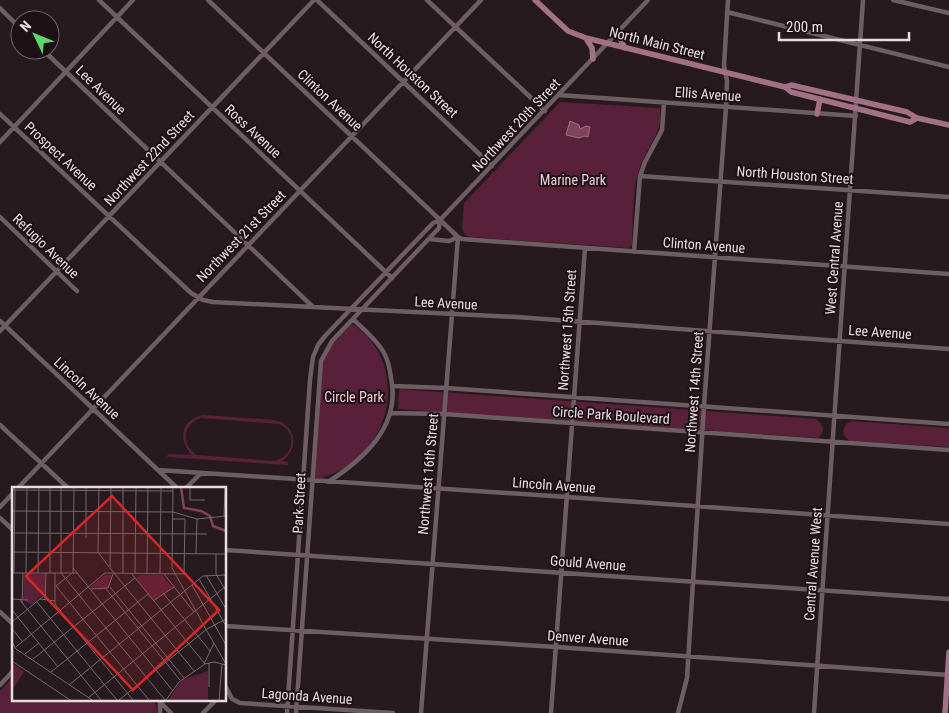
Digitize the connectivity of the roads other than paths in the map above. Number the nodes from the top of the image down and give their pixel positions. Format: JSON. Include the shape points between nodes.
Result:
{"nodes":[{"id":1,"x":99,"y":0,"type":"edge"},
{"id":2,"x":133,"y":0,"type":"edge"},
{"id":3,"x":208,"y":0,"type":"edge"},
{"id":4,"x":315,"y":0,"type":"edge"},
{"id":5,"x":427,"y":0,"type":"edge"},
{"id":6,"x":481,"y":0,"type":"edge"},
{"id":7,"x":536,"y":0,"type":"edge"},
{"id":8,"x":728,"y":0,"type":"edge"},
{"id":9,"x":863,"y":0,"type":"edge"},
{"id":10,"x":893,"y":0,"type":"edge"},
{"id":11,"x":645,"y":1,"type":"edge"},
{"id":12,"x":0,"y":8,"type":"edge"},
{"id":13,"x":727,"y":12,"type":"junction"},
{"id":14,"x":949,"y":13,"type":"edge"},
{"id":15,"x":10,"y":18,"type":"edge"},
{"id":16,"x":117,"y":18,"type":"junction"},
{"id":17,"x":455,"y":26,"type":"junction"},
{"id":18,"x":617,"y":33,"type":"junction"},
{"id":19,"x":586,"y":38,"type":"junction"},
{"id":20,"x":607,"y":44,"type":"junction"},
{"id":21,"x":860,"y":45,"type":"junction"},
{"id":22,"x":625,"y":48,"type":"junction"},
{"id":23,"x":263,"y":53,"type":"junction"},
{"id":24,"x":593,"y":59,"type":"junction"},
{"id":25,"x":53,"y":60,"type":"edge"},
{"id":26,"x":949,"y":67,"type":"edge"},
{"id":27,"x":66,"y":72,"type":"junction"},
{"id":28,"x":726,"y":72,"type":"junction"},
{"id":29,"x":403,"y":81,"type":"junction"},
{"id":30,"x":785,"y":87,"type":"junction"},
{"id":31,"x":559,"y":95,"type":"junction"},
{"id":32,"x":820,"y":99,"type":"junction"},
{"id":33,"x":664,"y":103,"type":"junction"},
{"id":34,"x":856,"y":105,"type":"junction"},
{"id":35,"x":212,"y":107,"type":"junction"},
{"id":36,"x":726,"y":107,"type":"junction"},
{"id":37,"x":545,"y":111,"type":"junction"},
{"id":38,"x":0,"y":114,"type":"edge"},
{"id":39,"x":817,"y":114,"type":"junction"},
{"id":40,"x":856,"y":116,"type":"junction"},
{"id":41,"x":949,"y":125,"type":"edge"},
{"id":42,"x":14,"y":127,"type":"junction"},
{"id":43,"x":351,"y":136,"type":"junction"},
{"id":44,"x":0,"y":142,"type":"edge"},
{"id":45,"x":161,"y":162,"type":"junction"},
{"id":46,"x":492,"y":166,"type":"junction"},
{"id":47,"x":640,"y":176,"type":"junction"},
{"id":48,"x":720,"y":181,"type":"junction"},
{"id":49,"x":300,"y":190,"type":"junction"},
{"id":50,"x":850,"y":190,"type":"junction"},
{"id":51,"x":949,"y":197,"type":"edge"},
{"id":52,"x":109,"y":216,"type":"junction"},
{"id":53,"x":0,"y":217,"type":"edge"},
{"id":54,"x":440,"y":220,"type":"junction"},
{"id":55,"x":458,"y":237,"type":"junction"},
{"id":56,"x":430,"y":239,"type":"junction"},
{"id":57,"x":248,"y":245,"type":"junction"},
{"id":58,"x":585,"y":248,"type":"junction"},
{"id":59,"x":634,"y":252,"type":"junction"},
{"id":60,"x":715,"y":257,"type":"junction"},
{"id":61,"x":845,"y":266,"type":"junction"},
{"id":62,"x":57,"y":272,"type":"junction"},
{"id":63,"x":386,"y":272,"type":"junction"},
{"id":64,"x":949,"y":274,"type":"edge"},
{"id":65,"x":392,"y":278,"type":"junction"},
{"id":66,"x":77,"y":291,"type":"dead end"},
{"id":67,"x":198,"y":297,"type":"junction"},
{"id":68,"x":313,"y":307,"type":"junction"},
{"id":69,"x":350,"y":310,"type":"junction"},
{"id":70,"x":362,"y":310,"type":"junction"},
{"id":71,"x":451,"y":315,"type":"junction"},
{"id":72,"x":353,"y":319,"type":"junction"},
{"id":73,"x":0,"y":321,"type":"edge"},
{"id":74,"x":579,"y":322,"type":"junction"},
{"id":75,"x":5,"y":326,"type":"junction"},
{"id":76,"x":0,"y":331,"type":"edge"},
{"id":77,"x":710,"y":332,"type":"junction"},
{"id":78,"x":839,"y":340,"type":"junction"},
{"id":79,"x":949,"y":349,"type":"edge"},
{"id":80,"x":393,"y":386,"type":"junction"},
{"id":81,"x":446,"y":388,"type":"junction"},
{"id":82,"x":574,"y":397,"type":"junction"},
{"id":83,"x":704,"y":406,"type":"junction"},
{"id":84,"x":92,"y":409,"type":"junction"},
{"id":85,"x":390,"y":413,"type":"junction"},
{"id":86,"x":444,"y":414,"type":"junction"},
{"id":87,"x":834,"y":416,"type":"junction"},
{"id":88,"x":572,"y":424,"type":"junction"},
{"id":89,"x":949,"y":424,"type":"edge"},
{"id":90,"x":0,"y":425,"type":"edge"},
{"id":91,"x":702,"y":433,"type":"junction"},
{"id":92,"x":832,"y":442,"type":"junction"},
{"id":93,"x":949,"y":450,"type":"edge"},
{"id":94,"x":41,"y":463,"type":"junction"},
{"id":95,"x":158,"y":470,"type":"junction"},
{"id":96,"x":201,"y":473,"type":"junction"},
{"id":97,"x":303,"y":481,"type":"junction"},
{"id":98,"x":312,"y":481,"type":"junction"},
{"id":99,"x":328,"y":482,"type":"junction"},
{"id":100,"x":19,"y":487,"type":"edge"},
{"id":101,"x":67,"y":487,"type":"edge"},
{"id":102,"x":176,"y":487,"type":"edge"},
{"id":103,"x":187,"y":487,"type":"edge"},
{"id":104,"x":438,"y":489,"type":"junction"},
{"id":105,"x":12,"y":494,"type":"edge"},
{"id":106,"x":567,"y":497,"type":"junction"},
{"id":107,"x":0,"y":507,"type":"edge"},
{"id":108,"x":698,"y":507,"type":"junction"},
{"id":109,"x":827,"y":515,"type":"junction"},
{"id":110,"x":0,"y":518,"type":"edge"},
{"id":111,"x":949,"y":524,"type":"edge"},
{"id":112,"x":12,"y":529,"type":"edge"},
{"id":113,"x":226,"y":550,"type":"edge"},
{"id":114,"x":298,"y":554,"type":"junction"},
{"id":115,"x":308,"y":555,"type":"junction"},
{"id":116,"x":432,"y":564,"type":"junction"},
{"id":117,"x":561,"y":573,"type":"junction"},
{"id":118,"x":693,"y":582,"type":"junction"},
{"id":119,"x":821,"y":591,"type":"junction"},
{"id":120,"x":949,"y":599,"type":"edge"},
{"id":121,"x":0,"y":612,"type":"edge"},
{"id":122,"x":12,"y":623,"type":"edge"},
{"id":123,"x":226,"y":626,"type":"edge"},
{"id":124,"x":293,"y":630,"type":"junction"},
{"id":125,"x":303,"y":630,"type":"junction"},
{"id":126,"x":427,"y":639,"type":"junction"},
{"id":127,"x":556,"y":647,"type":"junction"},
{"id":128,"x":949,"y":652,"type":"edge"},
{"id":129,"x":689,"y":656,"type":"junction"},
{"id":130,"x":818,"y":665,"type":"junction"},
{"id":131,"x":12,"y":672,"type":"edge"},
{"id":132,"x":948,"y":675,"type":"edge"},
{"id":133,"x":0,"y":685,"type":"edge"},
{"id":134,"x":226,"y":688,"type":"edge"},
{"id":135,"x":216,"y":700,"type":"edge"},
{"id":136,"x":158,"y":701,"type":"edge"},
{"id":137,"x":287,"y":706,"type":"junction"},
{"id":138,"x":297,"y":707,"type":"junction"},
{"id":139,"x":160,"y":713,"type":"edge"},
{"id":140,"x":171,"y":713,"type":"edge"},
{"id":141,"x":203,"y":713,"type":"edge"},
{"id":142,"x":287,"y":713,"type":"edge"},
{"id":143,"x":296,"y":713,"type":"edge"},
{"id":144,"x":393,"y":713,"type":"edge"},
{"id":145,"x":421,"y":713,"type":"edge"},
{"id":146,"x":551,"y":713,"type":"edge"},
{"id":147,"x":678,"y":713,"type":"edge"},
{"id":148,"x":814,"y":713,"type":"edge"},
{"id":149,"x":945,"y":713,"type":"edge"}],
"edges":[{"from":1,"to":16,"type":"street","name":"Ross Avenue"},
{"from":2,"to":16,"type":"street"},
{"from":3,"to":23,"type":"street","name":"Clinton Avenue"},
{"from":4,"to":23,"type":"street","name":"Northwest 22nd Street"},
{"from":4,"to":29,"type":"street","name":"North Houston Street"},
{"from":5,"to":17,"type":"street"},
{"from":6,"to":17,"type":"street","name":"Northwest 21st Street"},
{"from":7,"to":19,"type":"main road","name":"North Main Street","via":[[568,31]]},
{"from":8,"to":13,"type":"street","name":"Northwest 14th Street"},
{"from":9,"to":21,"type":"street","name":"West Central Avenue"},
{"from":10,"to":14,"type":"street"},
{"from":11,"to":18,"type":"street","name":"Northwest 20th Street"},
{"from":12,"to":15,"type":"street"},
{"from":13,"to":21,"type":"street"},
{"from":13,"to":28,"type":"street","name":"Northwest 14th Street"},
{"from":16,"to":27,"type":"street"},
{"from":16,"to":35,"type":"street","name":"Ross Avenue"},
{"from":17,"to":29,"type":"street","name":"Northwest 21st Street"},
{"from":17,"to":37,"type":"street"},
{"from":18,"to":20,"type":"street","name":"Northwest 20th Street"},
{"from":18,"to":22,"type":"main road"},
{"from":19,"to":20,"type":"main road","name":"North Main Street"},
{"from":19,"to":24,"type":"main road","via":[[591,43]]},
{"from":20,"to":22,"type":"main road","name":"North Main Street"},
{"from":20,"to":24,"type":"street","name":"Northwest 20th Street"},
{"from":21,"to":26,"type":"street"},
{"from":21,"to":34,"type":"street","name":"West Central Avenue"},
{"from":22,"to":28,"type":"main road","name":"North Main Street"},
{"from":23,"to":35,"type":"street","name":"Northwest 22nd Street"},
{"from":23,"to":43,"type":"street","name":"Clinton Avenue"},
{"from":24,"to":31,"type":"street","name":"Northwest 20th Street"},
{"from":25,"to":27,"type":"street","name":"Lee Avenue"},
{"from":27,"to":42,"type":"street"},
{"from":27,"to":45,"type":"street","name":"Lee Avenue"},
{"from":28,"to":30,"type":"main road","name":"North Main Street"},
{"from":28,"to":36,"type":"street","name":"Northwest 14th Street"},
{"from":29,"to":43,"type":"street","name":"Northwest 21st Street"},
{"from":29,"to":46,"type":"street","name":"North Houston Street"},
{"from":30,"to":32,"type":"main road","name":"North Main Street","via":[[791,92]]},
{"from":30,"to":34,"type":"main road","name":"North Main Street","via":[[792,85]]},
{"from":31,"to":33,"type":"street","name":"Ellis Avenue"},
{"from":31,"to":37,"type":"street","name":"Northwest 20th Street"},
{"from":32,"to":34,"type":"main road","name":"North Main Street"},
{"from":32,"to":39,"type":"main road"},
{"from":33,"to":36,"type":"street","name":"Ellis Avenue"},
{"from":33,"to":47,"type":"street","via":[[662,130]]},
{"from":34,"to":40,"type":"street","name":"West Central Avenue"},
{"from":34,"to":41,"type":"main road","name":"North Main Street","via":[[907,112],[917,118]]},
{"from":35,"to":45,"type":"street","name":"Northwest 22nd Street"},
{"from":35,"to":49,"type":"street","name":"Ross Avenue"},
{"from":36,"to":39,"type":"street","name":"Ellis Avenue"},
{"from":36,"to":48,"type":"street","name":"Northwest 14th Street"},
{"from":37,"to":46,"type":"street","name":"Northwest 20th Street"},
{"from":38,"to":42,"type":"street","name":"Prospect Avenue"},
{"from":39,"to":40,"type":"street","name":"Ellis Avenue"},
{"from":40,"to":50,"type":"street","name":"West Central Avenue"},
{"from":42,"to":44,"type":"street"},
{"from":42,"to":52,"type":"street","name":"Prospect Avenue"},
{"from":43,"to":49,"type":"street","name":"Northwest 21st Street"},
{"from":43,"to":54,"type":"street","name":"Clinton Avenue"},
{"from":45,"to":52,"type":"street","name":"Northwest 22nd Street"},
{"from":45,"to":57,"type":"street","name":"Lee Avenue"},
{"from":46,"to":54,"type":"street","name":"Northwest 20th Street"},
{"from":47,"to":48,"type":"street","name":"North Houston Street"},
{"from":47,"to":59,"type":"street"},
{"from":48,"to":50,"type":"street","name":"North Houston Street"},
{"from":48,"to":60,"type":"street","name":"Northwest 14th Street"},
{"from":49,"to":57,"type":"street","name":"Northwest 21st Street"},
{"from":49,"to":63,"type":"street","name":"Ross Avenue"},
{"from":50,"to":51,"type":"street","name":"North Houston Street"},
{"from":50,"to":61,"type":"street","name":"West Central Avenue"},
{"from":52,"to":62,"type":"street","name":"Northwest 22nd Street"},
{"from":52,"to":67,"type":"street","name":"Prospect Avenue"},
{"from":53,"to":62,"type":"street","name":"Refugio Avenue"},
{"from":54,"to":55,"type":"street","name":"Clinton Avenue"},
{"from":54,"to":56,"type":"street","name":"Northwest 20th Street","via":[[439,228]]},
{"from":54,"to":63,"type":"street","name":"Northwest 20th Street","via":[[433,223]]},
{"from":55,"to":56,"type":"street","name":"Clinton Avenue","via":[[449,242]]},
{"from":55,"to":58,"type":"street","name":"Clinton Avenue"},
{"from":55,"to":71,"type":"street","name":"Northwest 16th Street"},
{"from":56,"to":65,"type":"street","name":"Northwest 20th Street"},
{"from":57,"to":67,"type":"street","name":"Northwest 21st Street"},
{"from":57,"to":68,"type":"street","name":"Lee Avenue"},
{"from":58,"to":59,"type":"street","name":"Clinton Avenue"},
{"from":58,"to":74,"type":"street","name":"Northwest 15th Street"},
{"from":59,"to":60,"type":"street","name":"Clinton Avenue"},
{"from":60,"to":61,"type":"street","name":"Clinton Avenue"},
{"from":60,"to":77,"type":"street","name":"Northwest 14th Street"},
{"from":61,"to":64,"type":"street","name":"Clinton Avenue"},
{"from":61,"to":78,"type":"street","name":"West Central Avenue"},
{"from":62,"to":66,"type":"street","name":"Refugio Avenue"},
{"from":62,"to":75,"type":"street","name":"Northwest 22nd Street"},
{"from":63,"to":65,"type":"street","name":"Ross Avenue"},
{"from":63,"to":69,"type":"street","name":"Northwest 20th Street"},
{"from":65,"to":70,"type":"street","name":"Northwest 20th Street"},
{"from":67,"to":68,"type":"street","name":"Prospect Avenue","via":[[213,302]]},
{"from":67,"to":84,"type":"street","name":"Northwest 21st Street"},
{"from":68,"to":69,"type":"street","name":"Lee Avenue"},
{"from":69,"to":70,"type":"street","name":"Lee Avenue"},
{"from":69,"to":97,"type":"street","name":"Park Street","via":[[325,336],[313,357]]},
{"from":70,"to":71,"type":"street","name":"Lee Avenue"},
{"from":70,"to":72,"type":"street","name":"Park Street"},
{"from":71,"to":74,"type":"street","name":"Lee Avenue"},
{"from":71,"to":81,"type":"street","name":"Northwest 16th Street"},
{"from":72,"to":80,"type":"street","via":[[384,353]]},
{"from":72,"to":98,"type":"street","name":"Park Street","via":[[332,341],[321,361]]},
{"from":73,"to":75,"type":"street","name":"Lincoln Avenue"},
{"from":74,"to":77,"type":"street","name":"Lee Avenue"},
{"from":74,"to":82,"type":"street","name":"Northwest 15th Street"},
{"from":75,"to":76,"type":"street","name":"Northwest 22nd Street"},
{"from":75,"to":84,"type":"street","name":"Lincoln Avenue"},
{"from":77,"to":78,"type":"street","name":"Lee Avenue"},
{"from":77,"to":83,"type":"street","name":"Northwest 14th Street"},
{"from":78,"to":79,"type":"street","name":"Lee Avenue"},
{"from":78,"to":87,"type":"street","name":"West Central Avenue"},
{"from":80,"to":81,"type":"street","name":"Circle Park Boulevard"},
{"from":80,"to":85,"type":"street"},
{"from":81,"to":82,"type":"street","name":"Circle Park Boulevard"},
{"from":81,"to":86,"type":"street","name":"Northwest 16th Street"},
{"from":82,"to":83,"type":"street","name":"Circle Park Boulevard"},
{"from":82,"to":88,"type":"street","name":"Northwest 15th Street"},
{"from":83,"to":87,"type":"street","name":"Circle Park Boulevard"},
{"from":83,"to":91,"type":"street","name":"Northwest 14th Street"},
{"from":84,"to":94,"type":"street","name":"Northwest 21st Street"},
{"from":84,"to":95,"type":"street","name":"Lincoln Avenue"},
{"from":85,"to":86,"type":"street","name":"Circle Park Boulevard"},
{"from":85,"to":99,"type":"street","via":[[384,429],[366,454]]},
{"from":86,"to":88,"type":"street","name":"Circle Park Boulevard"},
{"from":86,"to":104,"type":"street","name":"Northwest 16th Street"},
{"from":87,"to":89,"type":"street","name":"Circle Park Boulevard"},
{"from":87,"to":92,"type":"street","name":"Central Avenue West"},
{"from":88,"to":91,"type":"street","name":"Circle Park Boulevard"},
{"from":88,"to":106,"type":"street","name":"Northwest 15th Street"},
{"from":90,"to":94,"type":"street"},
{"from":91,"to":92,"type":"street","name":"Circle Park Boulevard"},
{"from":91,"to":108,"type":"street","name":"Northwest 14th Street"},
{"from":92,"to":93,"type":"street","name":"Circle Park Boulevard"},
{"from":92,"to":109,"type":"street","name":"Central Avenue West"},
{"from":94,"to":100,"type":"street","name":"Northwest 21st Street"},
{"from":94,"to":101,"type":"street"},
{"from":95,"to":96,"type":"street","name":"Lincoln Avenue"},
{"from":95,"to":102,"type":"street","name":"Lincoln Avenue"},
{"from":96,"to":97,"type":"street","name":"Lincoln Avenue"},
{"from":96,"to":103,"type":"street"},
{"from":97,"to":98,"type":"street","name":"Lincoln Avenue"},
{"from":97,"to":114,"type":"street","name":"Park Street"},
{"from":98,"to":99,"type":"street","name":"Lincoln Avenue"},
{"from":98,"to":115,"type":"street","name":"Park Street"},
{"from":99,"to":104,"type":"street","name":"Lincoln Avenue"},
{"from":104,"to":106,"type":"street","name":"Lincoln Avenue"},
{"from":104,"to":116,"type":"street","name":"Northwest 16th Street"},
{"from":105,"to":107,"type":"street"},
{"from":106,"to":108,"type":"street","name":"Lincoln Avenue"},
{"from":106,"to":117,"type":"street","name":"Northwest 15th Street"},
{"from":108,"to":109,"type":"street","name":"Lincoln Avenue"},
{"from":108,"to":118,"type":"street","name":"Northwest 14th Street"},
{"from":109,"to":111,"type":"street","name":"Lincoln Avenue"},
{"from":109,"to":119,"type":"street","name":"Central Avenue West"},
{"from":110,"to":112,"type":"street"},
{"from":113,"to":114,"type":"street","name":"Gould Avenue"},
{"from":114,"to":115,"type":"street","name":"Gould Avenue"},
{"from":114,"to":124,"type":"street","name":"Park Street"},
{"from":115,"to":116,"type":"street","name":"Gould Avenue"},
{"from":115,"to":125,"type":"street","name":"Park Street"},
{"from":116,"to":117,"type":"street","name":"Gould Avenue"},
{"from":116,"to":126,"type":"street","name":"Northwest 16th Street"},
{"from":117,"to":118,"type":"street","name":"Gould Avenue"},
{"from":117,"to":127,"type":"street","name":"Northwest 15th Street"},
{"from":118,"to":119,"type":"street","name":"Gould Avenue"},
{"from":118,"to":129,"type":"street","name":"Northwest 14th Street"},
{"from":119,"to":120,"type":"street","name":"Gould Avenue"},
{"from":119,"to":130,"type":"street","name":"Central Avenue West"},
{"from":121,"to":122,"type":"street"},
{"from":123,"to":124,"type":"street","name":"Denver Avenue"},
{"from":124,"to":125,"type":"street","name":"Denver Avenue"},
{"from":124,"to":137,"type":"street","name":"Park Street"},
{"from":125,"to":126,"type":"street","name":"Denver Avenue"},
{"from":125,"to":138,"type":"street","name":"Park Street"},
{"from":126,"to":127,"type":"street","name":"Denver Avenue"},
{"from":126,"to":145,"type":"street","name":"Northwest 16th Street"},
{"from":127,"to":129,"type":"street","name":"Denver Avenue"},
{"from":127,"to":146,"type":"street","name":"Northwest 15th Street"},
{"from":128,"to":132,"type":"main road"},
{"from":129,"to":130,"type":"street","name":"Denver Avenue"},
{"from":129,"to":147,"type":"street","name":"Northwest 14th Street"},
{"from":130,"to":132,"type":"street","name":"Denver Avenue"},
{"from":130,"to":148,"type":"street","name":"Central Avenue West"},
{"from":131,"to":133,"type":"street"},
{"from":132,"to":149,"type":"main road"},
{"from":134,"to":137,"type":"street","name":"Lagonda Avenue","via":[[232,699],[240,703]]},
{"from":135,"to":141,"type":"street"},
{"from":136,"to":139,"type":"street"},
{"from":136,"to":140,"type":"street"},
{"from":137,"to":138,"type":"street","name":"Lagonda Avenue"},
{"from":137,"to":142,"type":"street","name":"Park Street"},
{"from":138,"to":143,"type":"street","name":"Park Street"},
{"from":138,"to":144,"type":"street","name":"Lagonda Avenue"}]}
